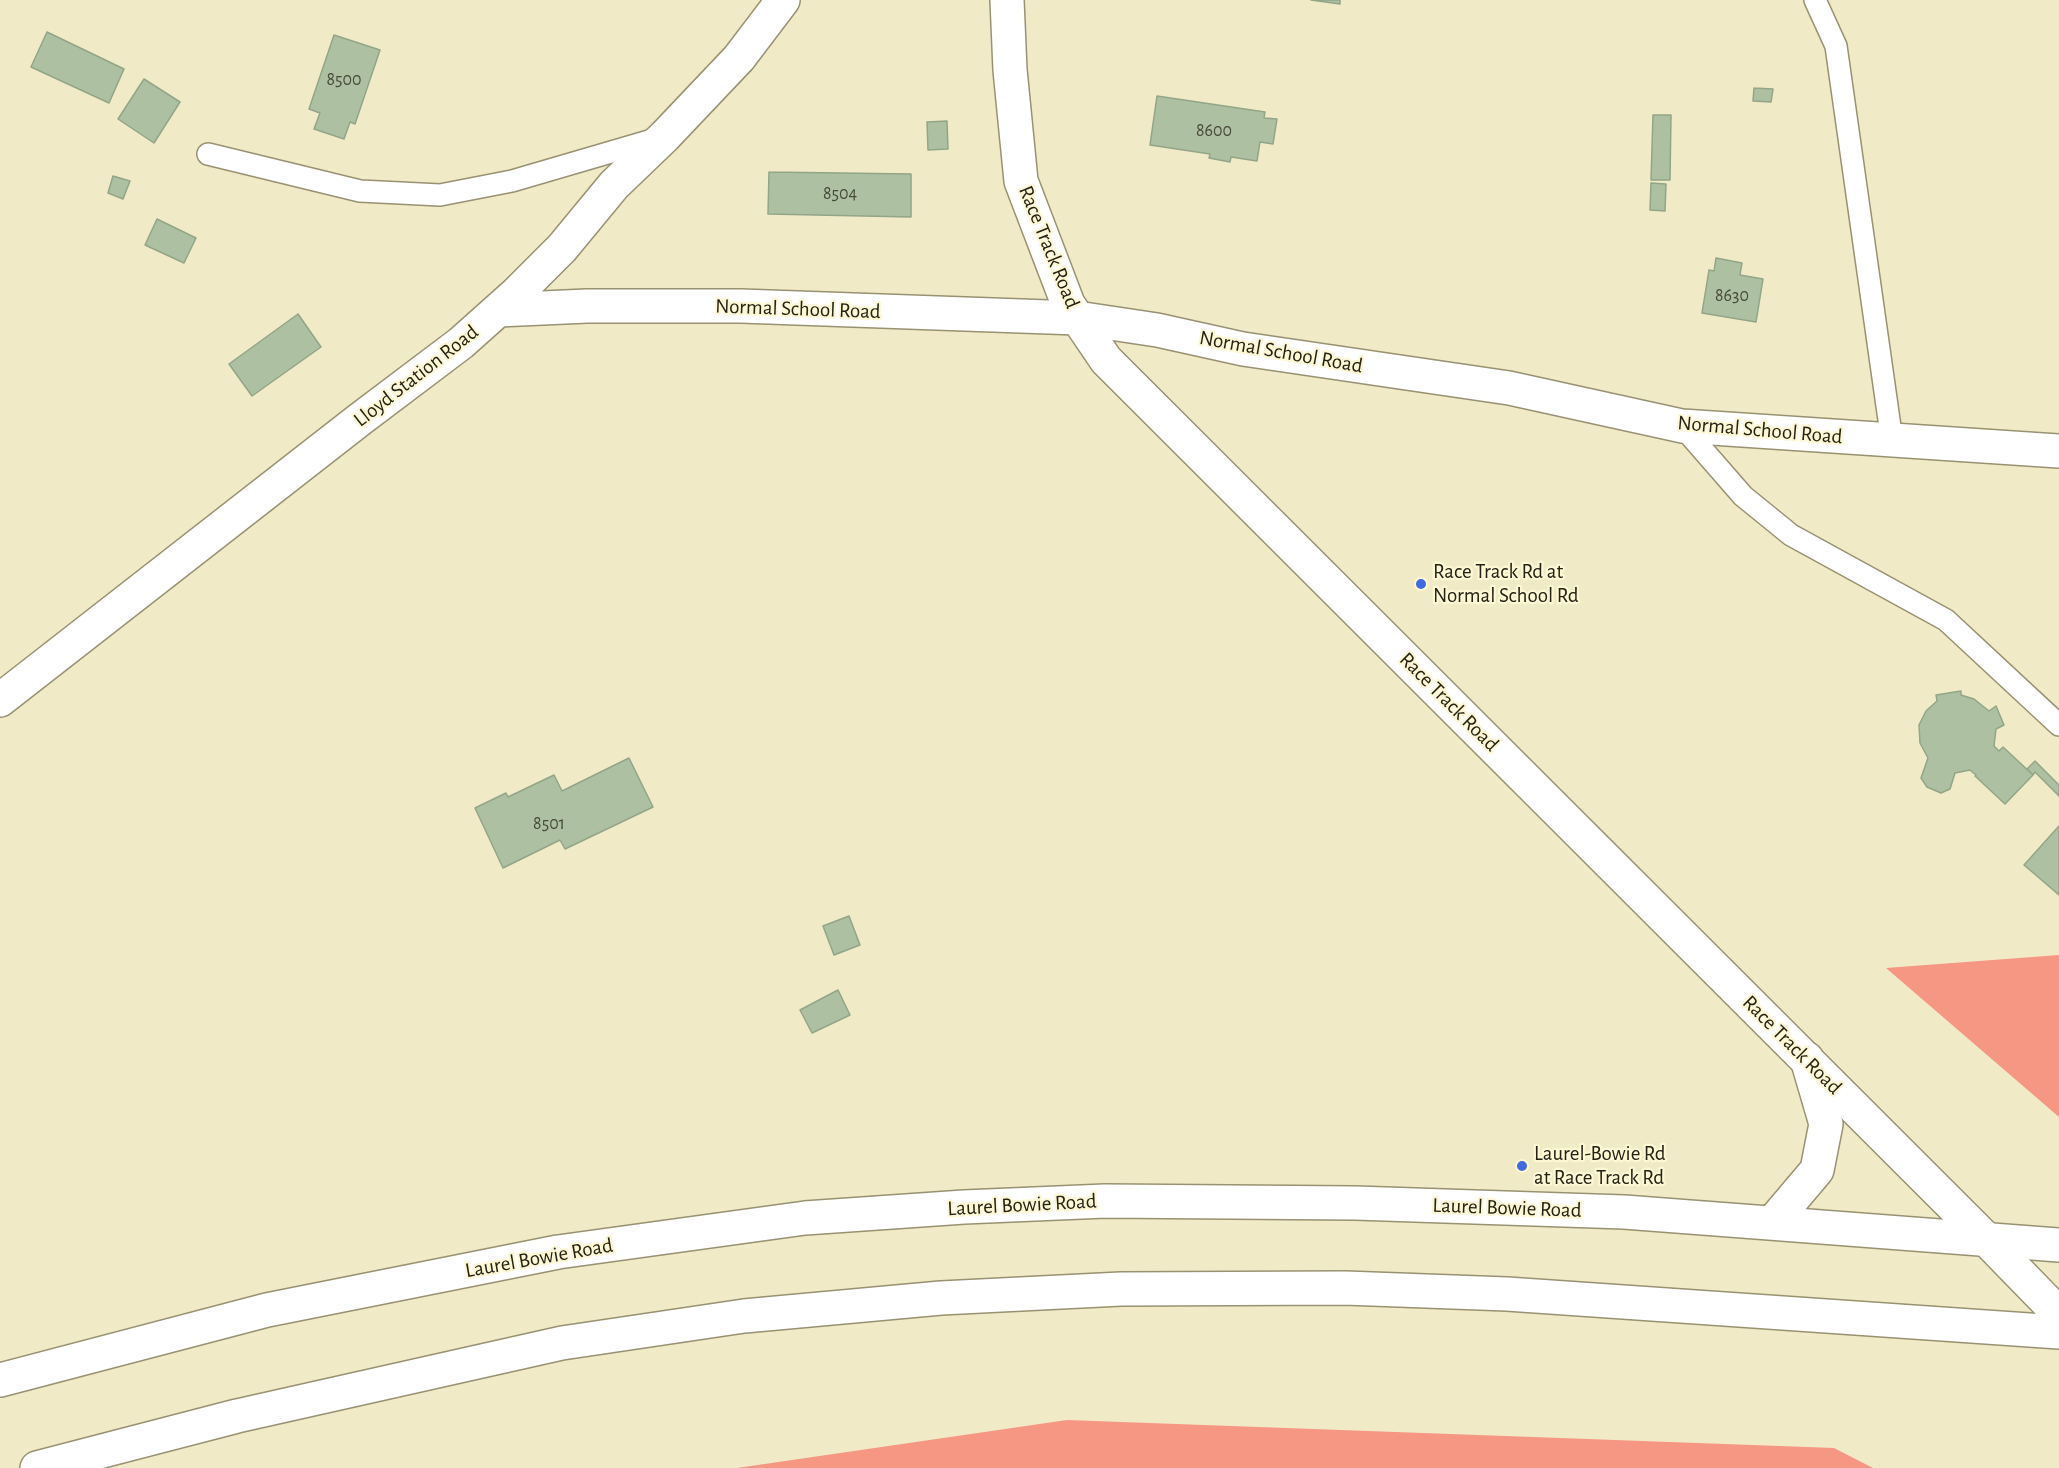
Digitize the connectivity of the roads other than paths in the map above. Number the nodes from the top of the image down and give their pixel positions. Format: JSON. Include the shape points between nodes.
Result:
{"nodes":[{"id":1,"x":783,"y":0,"type":"edge"},
{"id":2,"x":1007,"y":0,"type":"edge"},
{"id":3,"x":1815,"y":0,"type":"edge"},
{"id":4,"x":665,"y":136,"type":"junction"},
{"id":5,"x":208,"y":154,"type":"dead end"},
{"id":6,"x":507,"y":302,"type":"junction"},
{"id":7,"x":1077,"y":318,"type":"junction"},
{"id":8,"x":1682,"y":426,"type":"junction"},
{"id":9,"x":1892,"y":441,"type":"junction"},
{"id":10,"x":2059,"y":451,"type":"edge"},
{"id":11,"x":0,"y":700,"type":"edge"},
{"id":12,"x":2059,"y":725,"type":"edge"},
{"id":13,"x":1807,"y":1059,"type":"junction"},
{"id":14,"x":1773,"y":1222,"type":"junction"},
{"id":15,"x":1985,"y":1238,"type":"junction"},
{"id":16,"x":2059,"y":1245,"type":"edge"},
{"id":17,"x":2059,"y":1314,"type":"edge"},
{"id":18,"x":2059,"y":1332,"type":"edge"},
{"id":19,"x":0,"y":1380,"type":"edge"},
{"id":20,"x":37,"y":1468,"type":"edge"}],
"edges":[{"from":1,"to":4,"type":"main road","name":"Lloyd Station Road","via":[[739,58]]},
{"from":2,"to":7,"type":"main road","name":"Race Track Road","via":[[1021,181],[1068,304]]},
{"from":3,"to":9,"type":"lane","via":[[1836,46]]},
{"from":4,"to":5,"type":"lane","via":[[512,181],[440,195],[360,191]]},
{"from":4,"to":6,"type":"main road","name":"Lloyd Station Road","via":[[614,185],[562,248]]},
{"from":6,"to":7,"type":"main road","name":"Normal School Road"},
{"from":6,"to":11,"type":"main road","name":"Lloyd Station Road","via":[[461,343]]},
{"from":7,"to":8,"type":"main road","name":"Normal School Road","via":[[1242,349],[1509,388]]},
{"from":7,"to":13,"type":"main road","name":"Race Track Road","via":[[1106,360]]},
{"from":8,"to":9,"type":"main road","name":"Normal School Road"},
{"from":8,"to":12,"type":"lane","via":[[1743,496],[1791,535],[1946,620]]},
{"from":9,"to":10,"type":"main road","name":"Normal School Road"},
{"from":13,"to":14,"type":"main road","via":[[1826,1125],[1817,1170]]},
{"from":13,"to":15,"type":"main road","name":"Race Track Road"},
{"from":14,"to":15,"type":"main road","name":"Laurel Bowie Road"},
{"from":14,"to":19,"type":"main road","name":"Laurel Bowie Road","via":[[1624,1212],[1355,1203],[1117,1201],[805,1218],[558,1252],[267,1310]]},
{"from":15,"to":16,"type":"main road","name":"Laurel Bowie Road"},
{"from":15,"to":17,"type":"main road","name":"Race Track Road"},
{"from":18,"to":20,"type":"main road","via":[[1507,1294],[1345,1288],[1121,1289],[941,1298],[744,1316],[562,1342],[237,1416]]}]}
